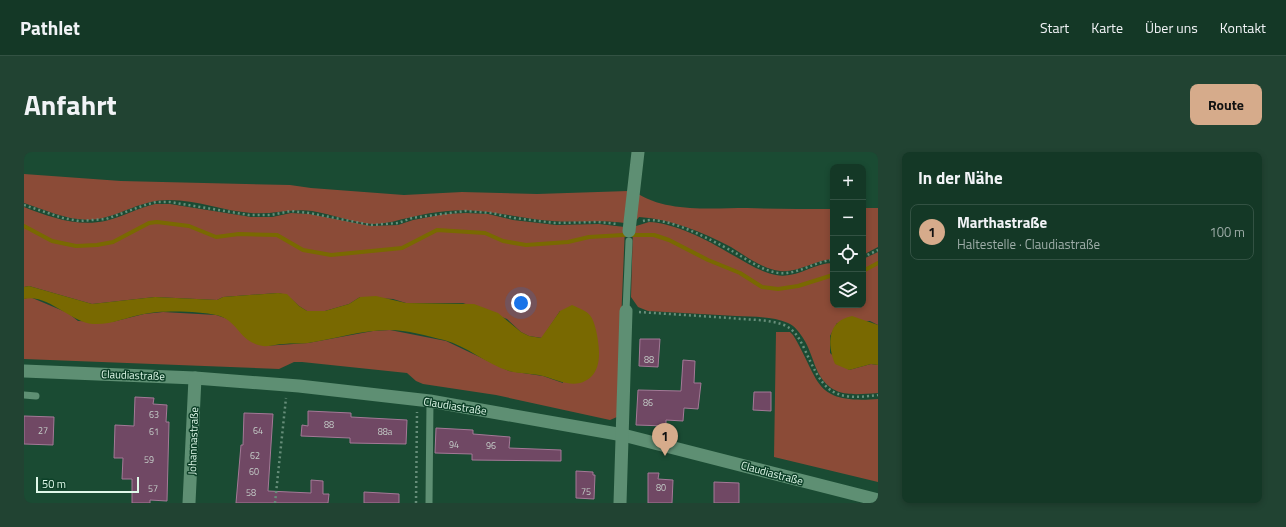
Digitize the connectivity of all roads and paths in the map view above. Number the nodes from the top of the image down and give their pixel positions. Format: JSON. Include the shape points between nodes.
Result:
{"nodes":[{"id":1,"x":638,"y":152,"type":"edge"},
{"id":2,"x":24,"y":205,"type":"edge"},
{"id":3,"x":629,"y":232,"type":"junction"},
{"id":4,"x":878,"y":250,"type":"edge"},
{"id":5,"x":866,"y":256,"type":"edge"},
{"id":6,"x":830,"y":261,"type":"edge"},
{"id":7,"x":626,"y":312,"type":"junction"},
{"id":8,"x":24,"y":371,"type":"edge"},
{"id":9,"x":195,"y":378,"type":"junction"},
{"id":10,"x":287,"y":385,"type":"junction"},
{"id":11,"x":878,"y":395,"type":"edge"},
{"id":12,"x":24,"y":396,"type":"edge"},
{"id":13,"x":36,"y":396,"type":"dead end"},
{"id":14,"x":424,"y":400,"type":"junction"},
{"id":15,"x":623,"y":435,"type":"junction"},
{"id":16,"x":878,"y":500,"type":"edge"},
{"id":17,"x":189,"y":503,"type":"edge"},
{"id":18,"x":275,"y":503,"type":"edge"},
{"id":19,"x":416,"y":503,"type":"edge"},
{"id":20,"x":429,"y":503,"type":"edge"},
{"id":21,"x":620,"y":503,"type":"edge"}],
"edges":[{"from":1,"to":3,"type":"street"},
{"from":2,"to":3,"type":"path","via":[[79,221],[106,219],[156,202],[170,202],[249,215],[271,215],[291,211],[309,213],[371,225],[465,211],[555,223],[598,222]]},
{"from":3,"to":6,"type":"path","via":[[644,220],[657,220],[676,225],[711,240],[754,264],[781,273]]},
{"from":3,"to":7,"type":"lane"},
{"from":4,"to":5,"type":"path"},
{"from":7,"to":11,"type":"path","via":[[775,322],[794,331],[817,378],[828,390],[845,396]]},
{"from":7,"to":15,"type":"street"},
{"from":8,"to":9,"type":"street","name":"Claudiastraße"},
{"from":9,"to":10,"type":"street","name":"Claudiastraße"},
{"from":9,"to":17,"type":"street","name":"Johannastraße"},
{"from":10,"to":14,"type":"street","name":"Claudiastraße"},
{"from":10,"to":18,"type":"path"},
{"from":12,"to":13,"type":"lane"},
{"from":14,"to":15,"type":"street","name":"Claudiastraße"},
{"from":14,"to":19,"type":"path"},
{"from":14,"to":20,"type":"lane"},
{"from":15,"to":16,"type":"street","name":"Claudiastraße"},
{"from":15,"to":21,"type":"street"}]}
